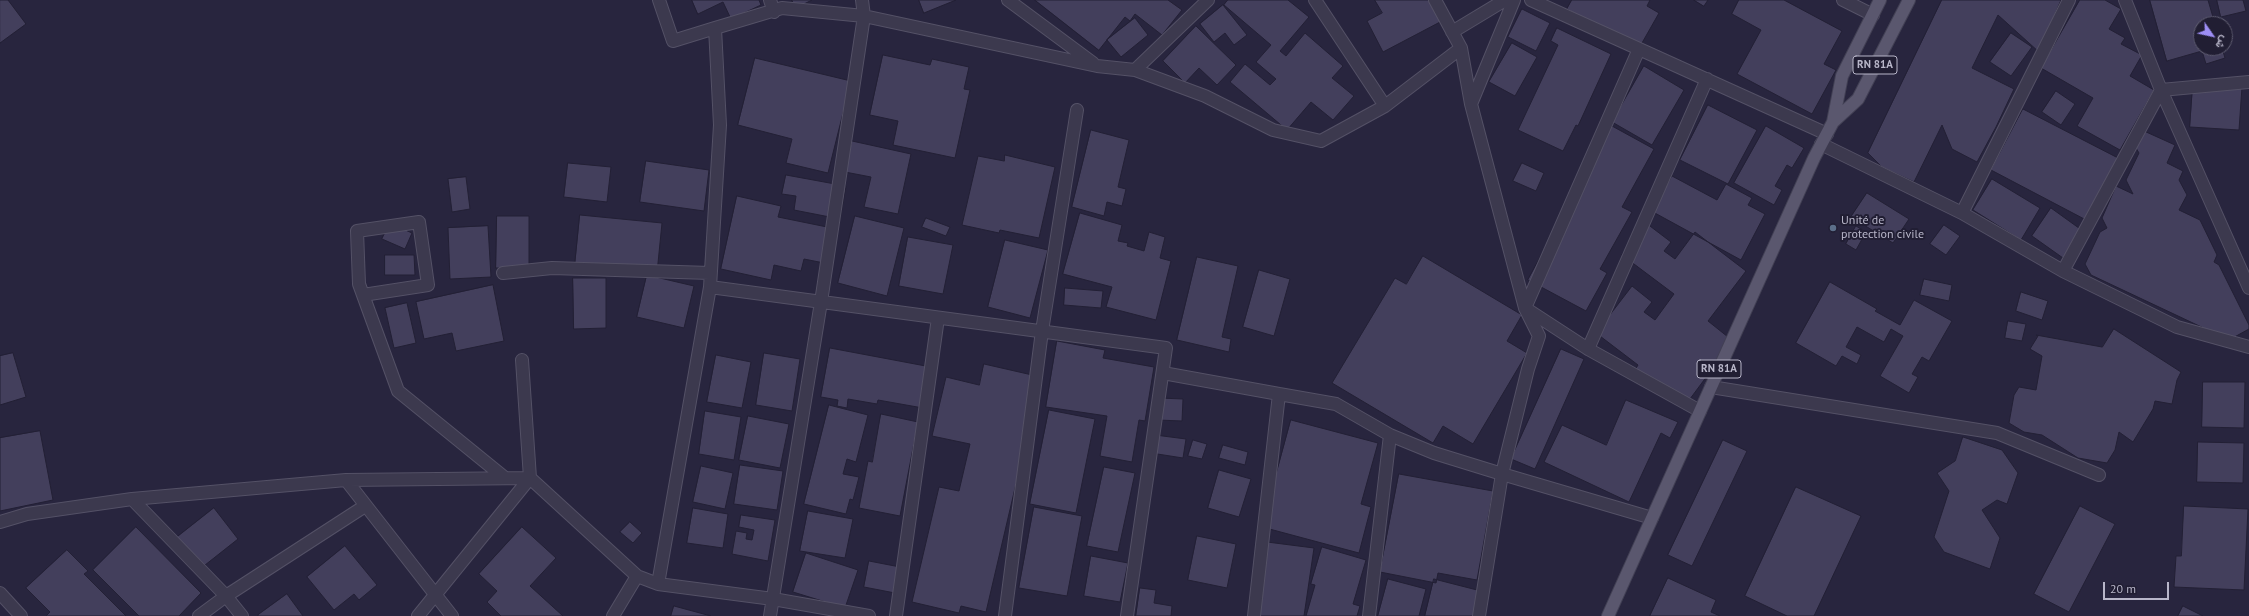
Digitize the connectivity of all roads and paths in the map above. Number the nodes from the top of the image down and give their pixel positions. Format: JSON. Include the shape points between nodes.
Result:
{"nodes":[{"id":1,"x":659,"y":0,"type":"edge"},
{"id":2,"x":770,"y":0,"type":"edge"},
{"id":3,"x":862,"y":0,"type":"edge"},
{"id":4,"x":1008,"y":0,"type":"edge"},
{"id":5,"x":1315,"y":0,"type":"edge"},
{"id":6,"x":1435,"y":0,"type":"edge"},
{"id":7,"x":1505,"y":0,"type":"edge"},
{"id":8,"x":1514,"y":0,"type":"edge"},
{"id":9,"x":1531,"y":0,"type":"edge"},
{"id":10,"x":1842,"y":0,"type":"edge"},
{"id":11,"x":1880,"y":0,"type":"edge"},
{"id":12,"x":1909,"y":0,"type":"edge"},
{"id":13,"x":2069,"y":0,"type":"edge"},
{"id":14,"x":2125,"y":0,"type":"edge"},
{"id":15,"x":1202,"y":2,"type":"edge"},
{"id":16,"x":774,"y":12,"type":"junction"},
{"id":17,"x":1872,"y":15,"type":"junction"},
{"id":18,"x":864,"y":16,"type":"junction"},
{"id":19,"x":715,"y":28,"type":"junction"},
{"id":20,"x":1452,"y":32,"type":"junction"},
{"id":21,"x":1461,"y":48,"type":"junction"},
{"id":22,"x":1638,"y":48,"type":"junction"},
{"id":23,"x":1097,"y":66,"type":"junction"},
{"id":24,"x":1136,"y":70,"type":"junction"},
{"id":25,"x":1707,"y":79,"type":"junction"},
{"id":26,"x":2249,"y":82,"type":"edge"},
{"id":27,"x":2161,"y":90,"type":"junction"},
{"id":28,"x":1471,"y":104,"type":"junction"},
{"id":29,"x":1385,"y":106,"type":"junction"},
{"id":30,"x":1078,"y":110,"type":"dead end"},
{"id":31,"x":1833,"y":122,"type":"junction"},
{"id":32,"x":1824,"y":139,"type":"junction"},
{"id":33,"x":1962,"y":213,"type":"junction"},
{"id":34,"x":2063,"y":271,"type":"junction"},
{"id":35,"x":503,"y":273,"type":"dead end"},
{"id":36,"x":710,"y":273,"type":"junction"},
{"id":37,"x":710,"y":287,"type":"junction"},
{"id":38,"x":2249,"y":288,"type":"edge"},
{"id":39,"x":363,"y":295,"type":"junction"},
{"id":40,"x":821,"y":302,"type":"junction"},
{"id":41,"x":1526,"y":308,"type":"junction"},
{"id":42,"x":938,"y":318,"type":"junction"},
{"id":43,"x":1042,"y":331,"type":"junction"},
{"id":44,"x":2249,"y":347,"type":"edge"},
{"id":45,"x":1588,"y":349,"type":"junction"},
{"id":46,"x":522,"y":360,"type":"dead end"},
{"id":47,"x":1163,"y":373,"type":"junction"},
{"id":48,"x":1711,"y":387,"type":"junction"},
{"id":49,"x":1279,"y":394,"type":"junction"},
{"id":50,"x":1700,"y":411,"type":"junction"},
{"id":51,"x":1390,"y":435,"type":"junction"},
{"id":52,"x":1502,"y":474,"type":"junction"},
{"id":53,"x":2098,"y":475,"type":"dead end"},
{"id":54,"x":505,"y":478,"type":"junction"},
{"id":55,"x":530,"y":478,"type":"junction"},
{"id":56,"x":346,"y":480,"type":"junction"},
{"id":57,"x":132,"y":499,"type":"junction"},
{"id":58,"x":365,"y":506,"type":"junction"},
{"id":59,"x":1652,"y":518,"type":"junction"},
{"id":60,"x":0,"y":522,"type":"edge"},
{"id":61,"x":637,"y":576,"type":"junction"},
{"id":62,"x":658,"y":584,"type":"junction"},
{"id":63,"x":0,"y":593,"type":"edge"},
{"id":64,"x":434,"y":595,"type":"junction"},
{"id":65,"x":226,"y":596,"type":"junction"},
{"id":66,"x":773,"y":599,"type":"junction"},
{"id":67,"x":21,"y":616,"type":"edge"},
{"id":68,"x":199,"y":616,"type":"edge"},
{"id":69,"x":242,"y":616,"type":"edge"},
{"id":70,"x":418,"y":616,"type":"edge"},
{"id":71,"x":452,"y":616,"type":"edge"},
{"id":72,"x":613,"y":616,"type":"edge"},
{"id":73,"x":770,"y":616,"type":"edge"},
{"id":74,"x":869,"y":616,"type":"edge"},
{"id":75,"x":896,"y":616,"type":"edge"},
{"id":76,"x":1005,"y":616,"type":"edge"},
{"id":77,"x":1127,"y":616,"type":"edge"},
{"id":78,"x":1254,"y":616,"type":"edge"},
{"id":79,"x":1369,"y":616,"type":"edge"},
{"id":80,"x":1479,"y":616,"type":"edge"},
{"id":81,"x":1608,"y":616,"type":"edge"}],
"edges":[{"from":1,"to":19,"type":"street","via":[[673,41]]},
{"from":2,"to":16,"type":"street"},
{"from":3,"to":18,"type":"street"},
{"from":4,"to":23,"type":"street"},
{"from":5,"to":29,"type":"street"},
{"from":6,"to":20,"type":"street"},
{"from":7,"to":20,"type":"street"},
{"from":8,"to":28,"type":"street"},
{"from":9,"to":22,"type":"street"},
{"from":10,"to":17,"type":"street"},
{"from":11,"to":17,"type":"main road","number":"RN 81A"},
{"from":12,"to":31,"type":"main road","number":"RN 81A","via":[[1858,99]]},
{"from":13,"to":33,"type":"street"},
{"from":14,"to":27,"type":"street"},
{"from":15,"to":24,"type":"street"},
{"from":16,"to":18,"type":"street","via":[[782,8]]},
{"from":16,"to":19,"type":"street"},
{"from":17,"to":31,"type":"main road","number":"RN 81A","via":[[1842,76]]},
{"from":18,"to":23,"type":"street"},
{"from":18,"to":40,"type":"street"},
{"from":19,"to":36,"type":"street","via":[[720,125]]},
{"from":20,"to":21,"type":"street"},
{"from":21,"to":28,"type":"street"},
{"from":21,"to":29,"type":"street"},
{"from":22,"to":25,"type":"street"},
{"from":22,"to":41,"type":"street"},
{"from":23,"to":24,"type":"street"},
{"from":24,"to":29,"type":"street","via":[[1205,96],[1272,130],[1321,141]]},
{"from":25,"to":32,"type":"street"},
{"from":25,"to":45,"type":"street"},
{"from":26,"to":27,"type":"street"},
{"from":27,"to":34,"type":"street"},
{"from":27,"to":38,"type":"street"},
{"from":28,"to":41,"type":"street"},
{"from":30,"to":43,"type":"street"},
{"from":31,"to":32,"type":"main road","number":"RN 81A"},
{"from":32,"to":33,"type":"street"},
{"from":32,"to":48,"type":"main road","number":"RN 81A"},
{"from":33,"to":34,"type":"street"},
{"from":34,"to":44,"type":"street","via":[[2177,327]]},
{"from":35,"to":36,"type":"street","via":[[552,268]]},
{"from":36,"to":37,"type":"street"},
{"from":37,"to":40,"type":"street"},
{"from":37,"to":62,"type":"street"},
{"from":39,"to":39,"type":"street","via":[[359,284],[357,231],[419,222],[428,285]]},
{"from":39,"to":54,"type":"street","via":[[398,391]]},
{"from":40,"to":42,"type":"street"},
{"from":40,"to":66,"type":"street"},
{"from":41,"to":45,"type":"street"},
{"from":41,"to":52,"type":"street","via":[[1539,336],[1528,369]]},
{"from":42,"to":43,"type":"street"},
{"from":42,"to":75,"type":"street"},
{"from":43,"to":47,"type":"street","via":[[1166,348]]},
{"from":43,"to":76,"type":"street"},
{"from":45,"to":50,"type":"street"},
{"from":46,"to":55,"type":"street"},
{"from":47,"to":49,"type":"street"},
{"from":47,"to":77,"type":"street"},
{"from":48,"to":50,"type":"main road","number":"RN 81A"},
{"from":48,"to":53,"type":"street","via":[[1997,433]]},
{"from":49,"to":51,"type":"street","via":[[1336,404]]},
{"from":49,"to":78,"type":"street"},
{"from":50,"to":59,"type":"main road","number":"RN 81A"},
{"from":51,"to":52,"type":"street","via":[[1434,453]]},
{"from":51,"to":79,"type":"street"},
{"from":52,"to":59,"type":"street"},
{"from":52,"to":80,"type":"street"},
{"from":54,"to":55,"type":"street"},
{"from":54,"to":56,"type":"street"},
{"from":55,"to":61,"type":"street"},
{"from":55,"to":64,"type":"street"},
{"from":56,"to":57,"type":"street"},
{"from":56,"to":58,"type":"street"},
{"from":57,"to":60,"type":"street","via":[[27,514]]},
{"from":57,"to":65,"type":"street"},
{"from":58,"to":64,"type":"street"},
{"from":58,"to":65,"type":"street"},
{"from":59,"to":81,"type":"main road","number":"RN 81A"},
{"from":61,"to":62,"type":"street"},
{"from":61,"to":72,"type":"street"},
{"from":62,"to":66,"type":"street"},
{"from":63,"to":67,"type":"street"},
{"from":64,"to":70,"type":"street"},
{"from":64,"to":71,"type":"street"},
{"from":65,"to":68,"type":"street"},
{"from":65,"to":69,"type":"street"},
{"from":66,"to":73,"type":"street"},
{"from":66,"to":74,"type":"street"}]}
